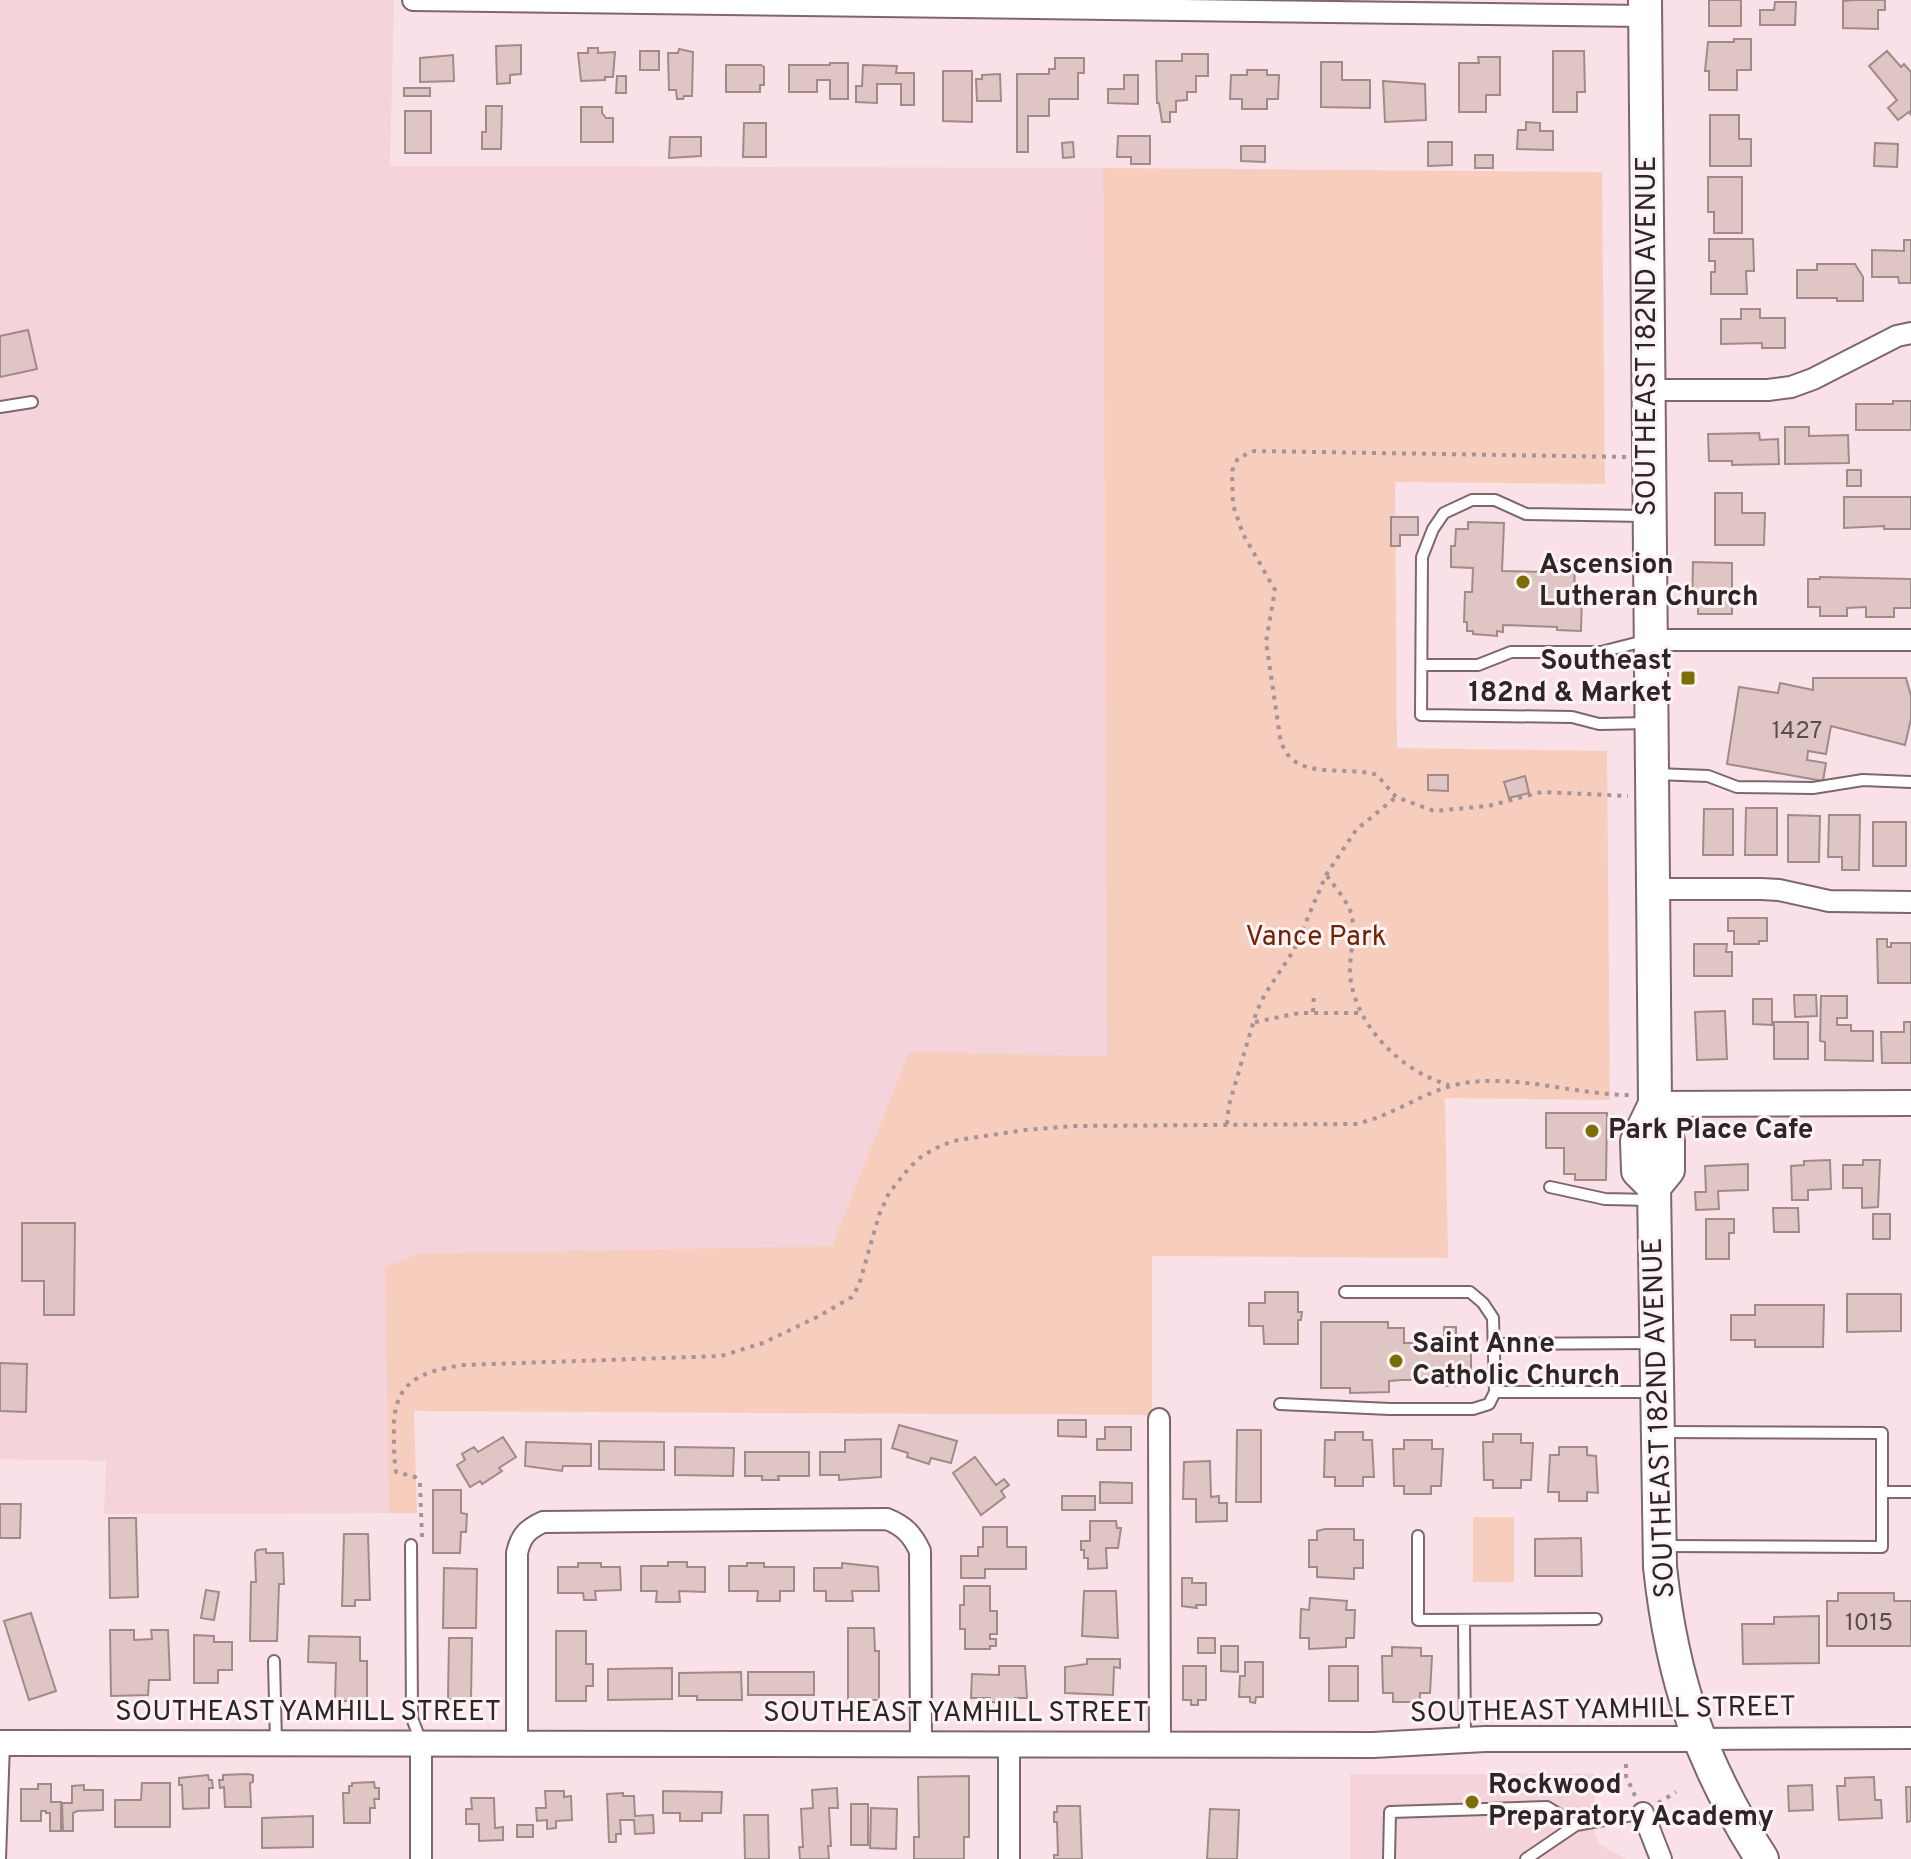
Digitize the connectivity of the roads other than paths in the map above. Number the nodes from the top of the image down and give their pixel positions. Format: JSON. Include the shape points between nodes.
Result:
{"nodes":[{"id":1,"x":413,"y":0,"type":"edge"},
{"id":2,"x":1645,"y":8,"type":"edge"},
{"id":3,"x":1911,"y":333,"type":"edge"},
{"id":4,"x":1648,"y":390,"type":"junction"},
{"id":5,"x":32,"y":402,"type":"dead end"},
{"id":6,"x":0,"y":407,"type":"edge"},
{"id":7,"x":1649,"y":516,"type":"junction"},
{"id":8,"x":1650,"y":640,"type":"junction"},
{"id":9,"x":1911,"y":640,"type":"edge"},
{"id":10,"x":1422,"y":665,"type":"junction"},
{"id":11,"x":1651,"y":723,"type":"junction"},
{"id":12,"x":1911,"y":782,"type":"edge"},
{"id":13,"x":1652,"y":784,"type":"junction"},
{"id":14,"x":1653,"y":889,"type":"junction"},
{"id":15,"x":1911,"y":902,"type":"edge"},
{"id":16,"x":1655,"y":1100,"type":"junction"},
{"id":17,"x":1911,"y":1103,"type":"edge"},
{"id":18,"x":1550,"y":1187,"type":"dead end"},
{"id":19,"x":1654,"y":1194,"type":"junction"},
{"id":20,"x":1345,"y":1292,"type":"dead end"},
{"id":21,"x":1656,"y":1343,"type":"junction"},
{"id":22,"x":1495,"y":1344,"type":"junction"},
{"id":23,"x":1495,"y":1392,"type":"junction"},
{"id":24,"x":1657,"y":1392,"type":"junction"},
{"id":25,"x":1280,"y":1404,"type":"dead end"},
{"id":26,"x":1159,"y":1419,"type":"dead end"},
{"id":27,"x":1658,"y":1432,"type":"junction"},
{"id":28,"x":1882,"y":1492,"type":"junction"},
{"id":29,"x":1911,"y":1492,"type":"edge"},
{"id":30,"x":1418,"y":1536,"type":"dead end"},
{"id":31,"x":411,"y":1545,"type":"road end"},
{"id":32,"x":1660,"y":1546,"type":"junction"},
{"id":33,"x":1596,"y":1619,"type":"dead end"},
{"id":34,"x":1464,"y":1620,"type":"junction"},
{"id":35,"x":274,"y":1661,"type":"dead end"},
{"id":36,"x":1911,"y":1738,"type":"edge"},
{"id":37,"x":1698,"y":1739,"type":"junction"},
{"id":38,"x":1465,"y":1740,"type":"junction"},
{"id":39,"x":2,"y":1743,"type":"edge"},
{"id":40,"x":276,"y":1743,"type":"junction"},
{"id":41,"x":421,"y":1743,"type":"junction"},
{"id":42,"x":517,"y":1743,"type":"junction"},
{"id":43,"x":921,"y":1744,"type":"junction"},
{"id":44,"x":1009,"y":1744,"type":"junction"},
{"id":45,"x":1160,"y":1745,"type":"junction"},
{"id":46,"x":1643,"y":1813,"type":"joint"},
{"id":47,"x":1576,"y":1825,"type":"junction"},
{"id":48,"x":0,"y":1859,"type":"edge"},
{"id":49,"x":421,"y":1859,"type":"edge"},
{"id":50,"x":1009,"y":1859,"type":"edge"},
{"id":51,"x":1389,"y":1859,"type":"edge"},
{"id":52,"x":1526,"y":1859,"type":"edge"},
{"id":53,"x":1661,"y":1859,"type":"edge"},
{"id":54,"x":1762,"y":1859,"type":"edge"}],
"edges":[{"from":1,"to":2,"type":"street"},
{"from":2,"to":4,"type":"main road","name":"SOUTHEAST 182ND AVENUE"},
{"from":3,"to":4,"type":"street","via":[[1791,387]]},
{"from":4,"to":7,"type":"main road","name":"SOUTHEAST 182ND AVENUE"},
{"from":5,"to":6,"type":"lane"},
{"from":7,"to":8,"type":"main road","name":"SOUTHEAST 182ND AVENUE"},
{"from":7,"to":10,"type":"lane","via":[[1526,514],[1495,500],[1472,500],[1444,513],[1422,557]]},
{"from":8,"to":9,"type":"street"},
{"from":8,"to":10,"type":"lane","via":[[1601,652],[1511,652],[1478,665]]},
{"from":8,"to":11,"type":"main road","name":"SOUTHEAST 182ND AVENUE"},
{"from":10,"to":11,"type":"lane","via":[[1421,715]]},
{"from":11,"to":13,"type":"main road","name":"SOUTHEAST 182ND AVENUE"},
{"from":12,"to":13,"type":"lane","via":[[1737,787],[1708,776]]},
{"from":13,"to":14,"type":"main road","name":"SOUTHEAST 182ND AVENUE"},
{"from":14,"to":15,"type":"street","via":[[1761,889],[1829,901]]},
{"from":14,"to":16,"type":"main road","name":"SOUTHEAST 182ND AVENUE"},
{"from":16,"to":17,"type":"street"},
{"from":16,"to":19,"type":"main road","name":"SOUTHEAST 182ND AVENUE","via":[[1637,1141],[1638,1171]]},
{"from":18,"to":19,"type":"lane","via":[[1605,1199]]},
{"from":19,"to":21,"type":"main road","name":"SOUTHEAST 182ND AVENUE"},
{"from":20,"to":22,"type":"lane","via":[[1470,1292],[1493,1318]]},
{"from":21,"to":22,"type":"lane"},
{"from":21,"to":24,"type":"main road","name":"SOUTHEAST 182ND AVENUE"},
{"from":22,"to":23,"type":"lane"},
{"from":23,"to":24,"type":"lane"},
{"from":23,"to":25,"type":"lane","via":[[1489,1404],[1473,1409]]},
{"from":24,"to":27,"type":"main road","name":"SOUTHEAST 182ND AVENUE"},
{"from":26,"to":45,"type":"street"},
{"from":27,"to":28,"type":"lane","via":[[1882,1433]]},
{"from":27,"to":32,"type":"main road","name":"SOUTHEAST 182ND AVENUE"},
{"from":28,"to":29,"type":"lane"},
{"from":28,"to":32,"type":"lane","via":[[1882,1547]]},
{"from":30,"to":34,"type":"lane","via":[[1418,1620]]},
{"from":31,"to":41,"type":"lane","via":[[412,1718]]},
{"from":32,"to":37,"type":"main road","name":"SOUTHEAST 182ND AVENUE","via":[[1669,1639]]},
{"from":33,"to":34,"type":"lane"},
{"from":34,"to":38,"type":"lane"},
{"from":35,"to":40,"type":"lane"},
{"from":36,"to":37,"type":"street","name":"SOUTHEAST YAMHILL STREET"},
{"from":37,"to":38,"type":"street","name":"SOUTHEAST YAMHILL STREET"},
{"from":37,"to":54,"type":"main road","name":"SOUTHEAST 182ND AVENUE"},
{"from":38,"to":45,"type":"street","name":"SOUTHEAST YAMHILL STREET"},
{"from":39,"to":40,"type":"street","name":"SOUTHEAST YAMHILL STREET"},
{"from":39,"to":48,"type":"lane"},
{"from":40,"to":41,"type":"street","name":"SOUTHEAST YAMHILL STREET"},
{"from":41,"to":42,"type":"street","name":"SOUTHEAST YAMHILL STREET"},
{"from":41,"to":49,"type":"street"},
{"from":42,"to":43,"type":"street","name":"SOUTHEAST YAMHILL STREET"},
{"from":42,"to":43,"type":"street","via":[[517,1553],[528,1529],[543,1522],[887,1519],[913,1536],[920,1551]]},
{"from":43,"to":44,"type":"street","name":"SOUTHEAST YAMHILL STREET"},
{"from":44,"to":45,"type":"street","name":"SOUTHEAST YAMHILL STREET"},
{"from":44,"to":50,"type":"street"},
{"from":46,"to":47,"type":"lane"},
{"from":46,"to":53,"type":"street"},
{"from":47,"to":51,"type":"lane","via":[[1547,1807],[1390,1812]]},
{"from":47,"to":52,"type":"lane"}]}
